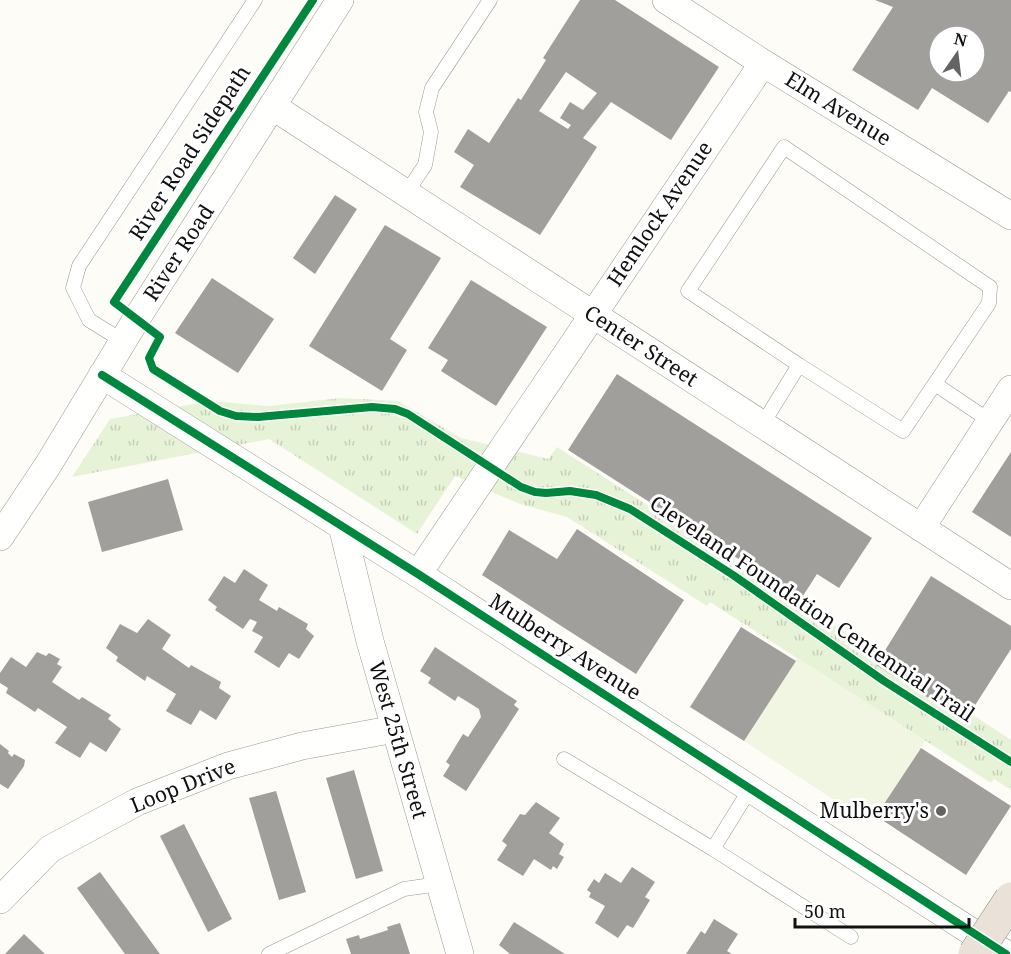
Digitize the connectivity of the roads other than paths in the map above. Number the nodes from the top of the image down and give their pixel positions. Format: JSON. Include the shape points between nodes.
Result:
{"nodes":[{"id":1,"x":255,"y":0,"type":"edge"},
{"id":2,"x":340,"y":0,"type":"edge"},
{"id":3,"x":490,"y":0,"type":"edge"},
{"id":4,"x":666,"y":0,"type":"edge"},
{"id":5,"x":763,"y":63,"type":"junction"},
{"id":6,"x":272,"y":106,"type":"junction"},
{"id":7,"x":407,"y":192,"type":"junction"},
{"id":8,"x":1011,"y":216,"type":"edge"},
{"id":9,"x":592,"y":314,"type":"junction"},
{"id":10,"x":123,"y":341,"type":"junction"},
{"id":11,"x":799,"y":365,"type":"junction"},
{"id":12,"x":102,"y":375,"type":"junction"},
{"id":13,"x":935,"y":384,"type":"junction"},
{"id":14,"x":1011,"y":389,"type":"edge"},
{"id":15,"x":990,"y":420,"type":"junction"},
{"id":16,"x":762,"y":425,"type":"junction"},
{"id":17,"x":342,"y":526,"type":"junction"},
{"id":18,"x":921,"y":528,"type":"junction"},
{"id":19,"x":0,"y":537,"type":"edge"},
{"id":20,"x":418,"y":574,"type":"junction"},
{"id":21,"x":1011,"y":585,"type":"edge"},
{"id":22,"x":395,"y":729,"type":"junction"},
{"id":23,"x":564,"y":759,"type":"dead end"},
{"id":24,"x":750,"y":789,"type":"junction"},
{"id":25,"x":713,"y":849,"type":"junction"},
{"id":26,"x":439,"y":884,"type":"junction"},
{"id":27,"x":1011,"y":899,"type":"edge"},
{"id":28,"x":0,"y":900,"type":"edge"},
{"id":29,"x":851,"y":937,"type":"dead end"},
{"id":30,"x":269,"y":954,"type":"edge"},
{"id":31,"x":460,"y":954,"type":"edge"},
{"id":32,"x":975,"y":954,"type":"edge"},
{"id":33,"x":1006,"y":954,"type":"edge"}],
"edges":[{"from":1,"to":10,"type":"lane","via":[[80,266],[73,288],[88,320]]},
{"from":2,"to":6,"type":"street","name":"River Road"},
{"from":3,"to":7,"type":"lane","via":[[432,88],[426,112],[430,132],[425,165]]},
{"from":4,"to":5,"type":"street","name":"Elm Avenue"},
{"from":5,"to":8,"type":"street","name":"Elm Avenue"},
{"from":5,"to":9,"type":"street","name":"Hemlock Avenue"},
{"from":6,"to":7,"type":"street","name":"Center Street"},
{"from":6,"to":10,"type":"street","name":"River Road"},
{"from":7,"to":9,"type":"street","name":"Center Street"},
{"from":9,"to":16,"type":"street","name":"Center Street"},
{"from":9,"to":20,"type":"street","name":"Hemlock Avenue"},
{"from":10,"to":12,"type":"street","name":"River Road"},
{"from":11,"to":13,"type":"lane","via":[[903,431]]},
{"from":11,"to":13,"type":"lane","via":[[688,291],[784,147],[990,287],[989,303]]},
{"from":11,"to":16,"type":"lane"},
{"from":12,"to":17,"type":"street","name":"Mulberry Avenue"},
{"from":12,"to":19,"type":"street","name":"River Road"},
{"from":13,"to":15,"type":"lane"},
{"from":14,"to":15,"type":"street"},
{"from":15,"to":18,"type":"street"},
{"from":16,"to":18,"type":"street","name":"Center Street"},
{"from":17,"to":20,"type":"street","name":"Mulberry Avenue"},
{"from":17,"to":22,"type":"street","name":"West 25th Street"},
{"from":18,"to":21,"type":"street","name":"Center Street"},
{"from":20,"to":24,"type":"street","name":"Mulberry Avenue"},
{"from":22,"to":26,"type":"street","name":"West 25th Street"},
{"from":22,"to":28,"type":"street","name":"Loop Drive","via":[[302,746],[228,766],[137,802],[50,849]]},
{"from":23,"to":25,"type":"lane"},
{"from":24,"to":25,"type":"lane"},
{"from":24,"to":33,"type":"street","name":"Mulberry Avenue"},
{"from":25,"to":29,"type":"lane"},
{"from":26,"to":30,"type":"lane","via":[[404,889]]},
{"from":26,"to":31,"type":"street","name":"West 25th Street"},
{"from":27,"to":32,"type":"highway","bridge":true}]}
